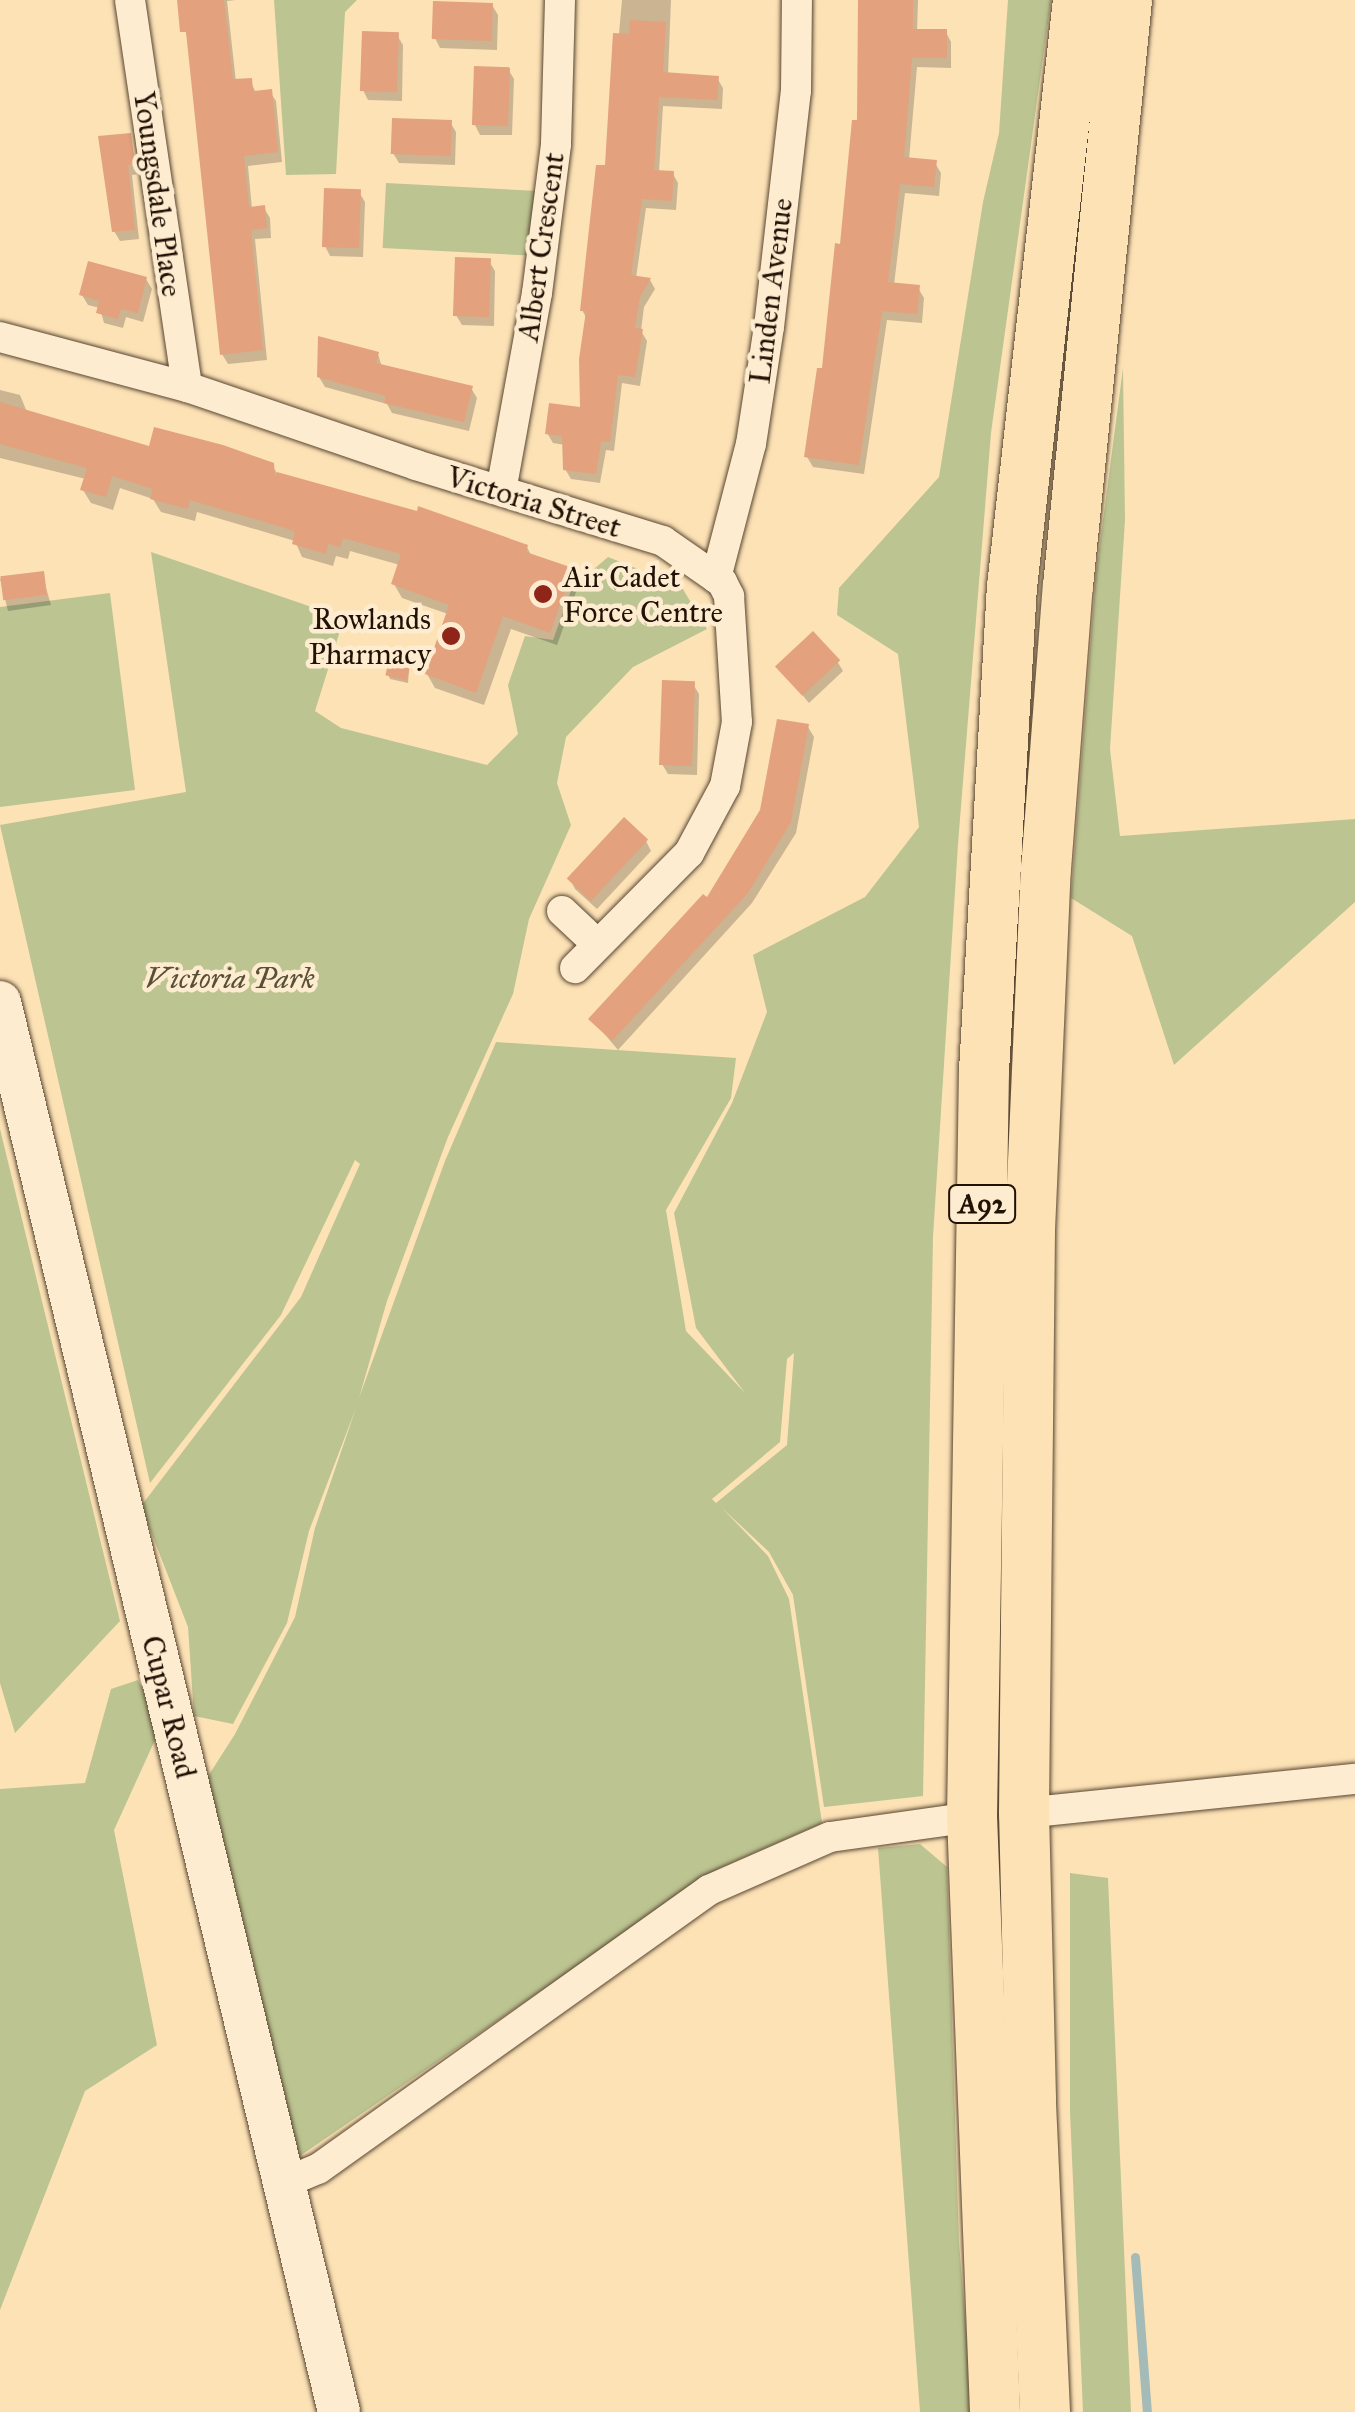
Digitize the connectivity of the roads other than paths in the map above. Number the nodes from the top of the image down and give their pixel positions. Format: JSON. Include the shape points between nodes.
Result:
{"nodes":[{"id":1,"x":130,"y":0,"type":"edge"},
{"id":2,"x":560,"y":0,"type":"edge"},
{"id":3,"x":798,"y":0,"type":"edge"},
{"id":4,"x":1078,"y":0,"type":"edge"},
{"id":5,"x":1128,"y":0,"type":"edge"},
{"id":6,"x":0,"y":338,"type":"edge"},
{"id":7,"x":187,"y":387,"type":"junction"},
{"id":8,"x":501,"y":491,"type":"junction"},
{"id":9,"x":716,"y":578,"type":"junction"},
{"id":10,"x":562,"y":911,"type":"dead end"},
{"id":11,"x":597,"y":944,"type":"junction"},
{"id":12,"x":575,"y":968,"type":"dead end"},
{"id":13,"x":0,"y":1002,"type":"edge"},
{"id":14,"x":1355,"y":1779,"type":"edge"},
{"id":15,"x":1024,"y":1813,"type":"junction"},
{"id":16,"x":972,"y":1817,"type":"junction"},
{"id":17,"x":282,"y":2184,"type":"junction"},
{"id":18,"x":339,"y":2412,"type":"edge"},
{"id":19,"x":995,"y":2412,"type":"edge"},
{"id":20,"x":1045,"y":2412,"type":"edge"}],
"edges":[{"from":1,"to":7,"type":"street","name":"Youngsdale Place"},
{"from":2,"to":8,"type":"street","name":"Albert Crescent","via":[[556,144]]},
{"from":3,"to":9,"type":"street","name":"Linden Avenue","via":[[796,91],[769,327],[751,444]]},
{"from":4,"to":16,"type":"highway","number":"A92","via":[[1012,587],[984,1072]]},
{"from":5,"to":15,"type":"highway","number":"A92","via":[[1046,869],[1030,1230]]},
{"from":6,"to":7,"type":"street","name":"Victoria Street"},
{"from":7,"to":8,"type":"street","name":"Victoria Street"},
{"from":8,"to":9,"type":"street","name":"Victoria Street","via":[[663,541]]},
{"from":9,"to":11,"type":"street","via":[[729,596],[737,722],[726,786],[689,853]]},
{"from":10,"to":11,"type":"street"},
{"from":11,"to":12,"type":"street"},
{"from":13,"to":17,"type":"main road","name":"Cupar Road"},
{"from":14,"to":15,"type":"street"},
{"from":15,"to":20,"type":"highway","number":"A92"},
{"from":16,"to":17,"type":"street","via":[[830,1836],[708,1890],[318,2168]]},
{"from":16,"to":19,"type":"highway","number":"A92"},
{"from":17,"to":18,"type":"main road","name":"Cupar Road"}]}
